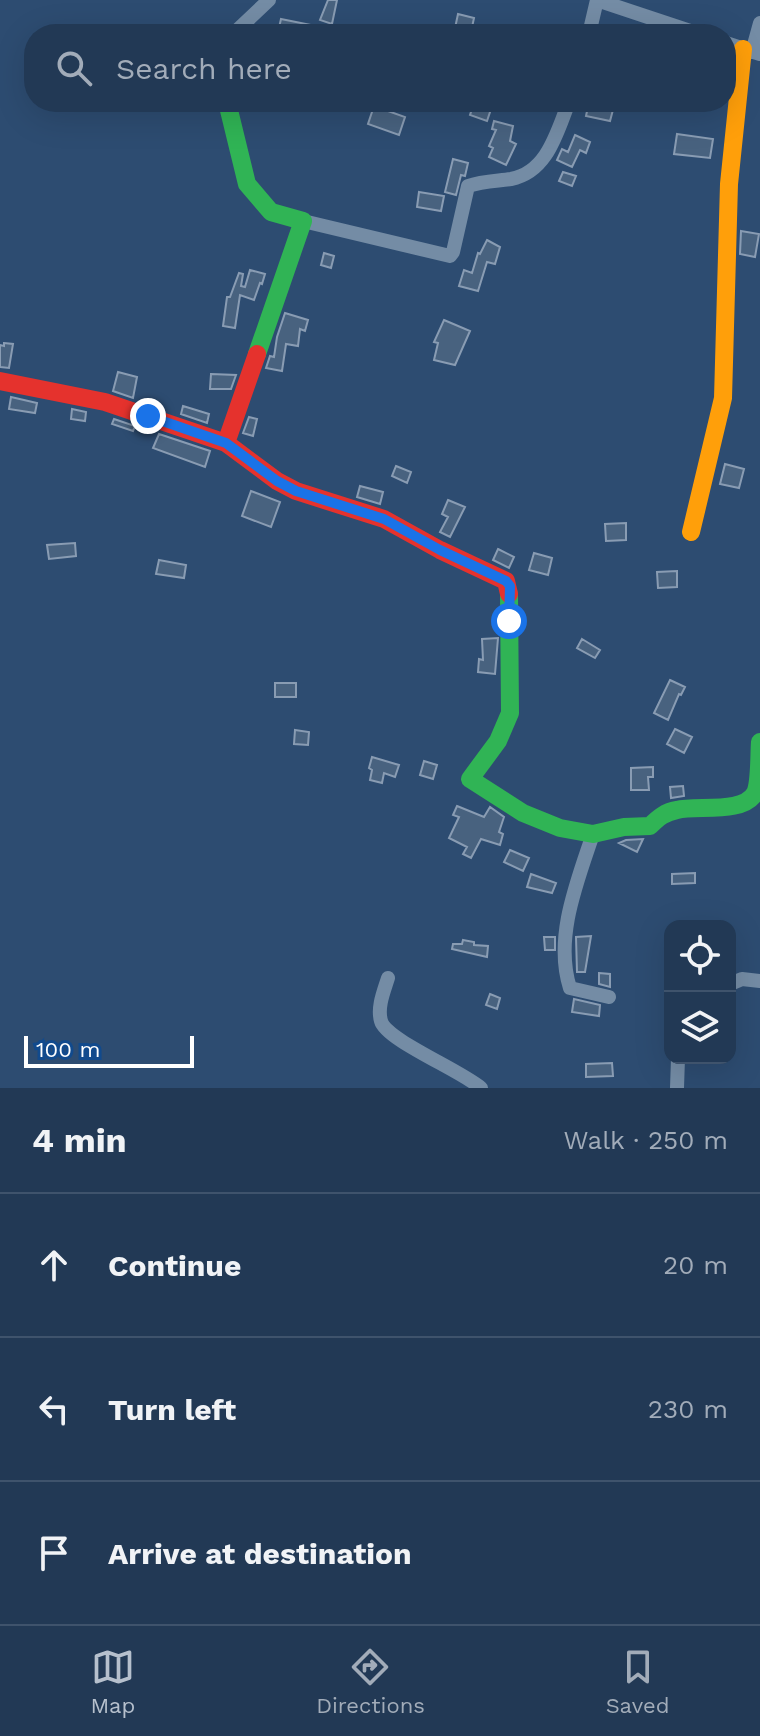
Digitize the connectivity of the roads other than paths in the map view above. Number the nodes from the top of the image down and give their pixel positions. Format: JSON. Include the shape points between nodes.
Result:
{"nodes":[{"id":1,"x":269,"y":0,"type":"edge"},
{"id":2,"x":597,"y":0,"type":"edge"},
{"id":3,"x":760,"y":23,"type":"edge"},
{"id":4,"x":244,"y":24,"type":"edge"},
{"id":5,"x":591,"y":24,"type":"edge"},
{"id":6,"x":669,"y":24,"type":"edge"},
{"id":7,"x":745,"y":49,"type":"edge"},
{"id":8,"x":229,"y":112,"type":"edge"},
{"id":9,"x":565,"y":112,"type":"edge"},
{"id":10,"x":303,"y":221,"type":"junction"},
{"id":11,"x":0,"y":381,"type":"edge"},
{"id":12,"x":226,"y":443,"type":"junction"},
{"id":13,"x":691,"y":532,"type":"dead end"},
{"id":14,"x":760,"y":742,"type":"edge"},
{"id":15,"x":593,"y":834,"type":"junction"},
{"id":16,"x":388,"y":978,"type":"dead end"},
{"id":17,"x":760,"y":981,"type":"edge"},
{"id":18,"x":736,"y":982,"type":"edge"},
{"id":19,"x":609,"y":997,"type":"dead end"},
{"id":20,"x":678,"y":1064,"type":"edge"},
{"id":21,"x":481,"y":1088,"type":"edge"},
{"id":22,"x":677,"y":1088,"type":"edge"}],
"edges":[{"from":1,"to":4,"type":"street"},
{"from":2,"to":5,"type":"street"},
{"from":2,"to":6,"type":"street"},
{"from":3,"to":7,"type":"street"},
{"from":7,"to":13,"type":"street","via":[[729,184],[723,398]]},
{"from":8,"to":10,"type":"street","via":[[247,184],[271,212]]},
{"from":9,"to":10,"type":"street","via":[[548,153],[533,170],[468,186],[450,256]]},
{"from":10,"to":12,"type":"street"},
{"from":11,"to":12,"type":"street","via":[[105,402]]},
{"from":12,"to":15,"type":"street","via":[[296,491],[384,519],[506,581],[511,605],[510,713],[495,750],[470,779],[523,813]]},
{"from":14,"to":15,"type":"street","via":[[756,792],[746,803],[677,808],[657,815],[650,826]]},
{"from":15,"to":19,"type":"street","via":[[570,909],[565,972],[570,988]]},
{"from":16,"to":21,"type":"street","via":[[380,1006],[384,1027],[397,1040]]},
{"from":17,"to":18,"type":"street"},
{"from":20,"to":22,"type":"street"}]}
